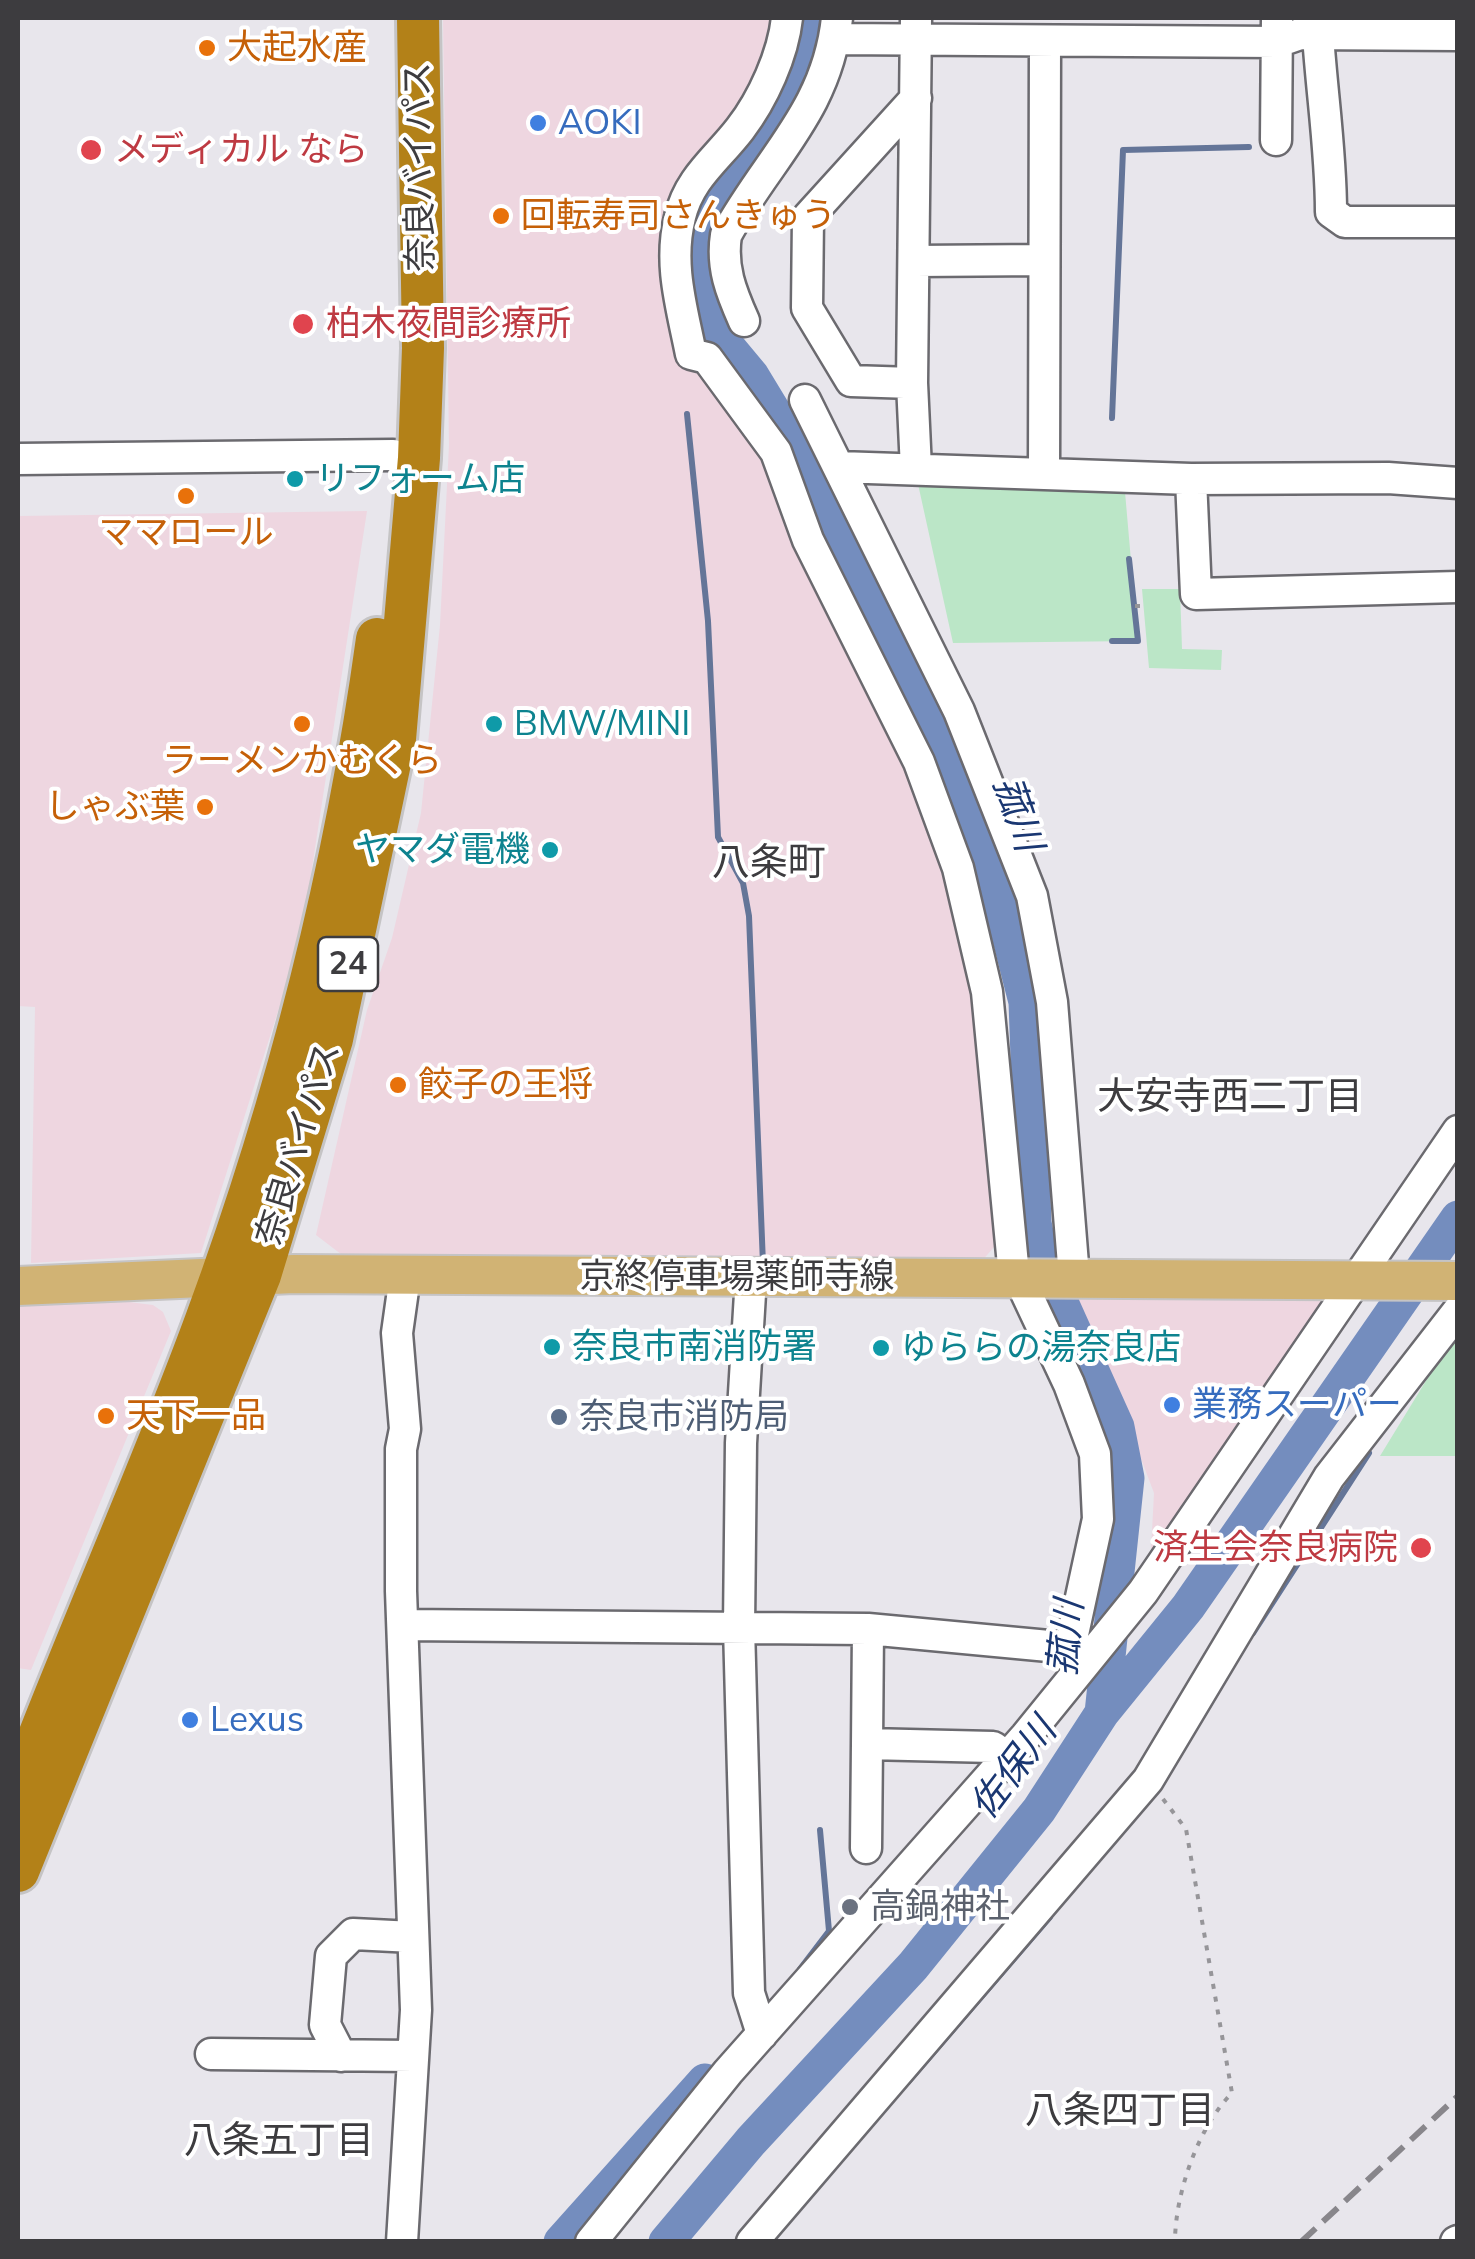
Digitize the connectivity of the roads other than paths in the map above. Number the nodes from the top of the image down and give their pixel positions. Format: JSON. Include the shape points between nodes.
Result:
{"nodes":[{"id":1,"x":389,"y":18,"type":"edge"},
{"id":2,"x":418,"y":18,"type":"edge"},
{"id":3,"x":788,"y":18,"type":"edge"},
{"id":4,"x":836,"y":28,"type":"edge"},
{"id":5,"x":916,"y":28,"type":"edge"},
{"id":6,"x":1277,"y":30,"type":"edge"},
{"id":7,"x":1318,"y":35,"type":"junction"},
{"id":8,"x":1458,"y":35,"type":"edge"},
{"id":9,"x":1045,"y":41,"type":"junction"},
{"id":10,"x":916,"y":98,"type":"junction"},
{"id":11,"x":1276,"y":140,"type":"dead end"},
{"id":12,"x":1458,"y":222,"type":"edge"},
{"id":13,"x":1044,"y":260,"type":"junction"},
{"id":14,"x":915,"y":261,"type":"junction"},
{"id":15,"x":744,"y":321,"type":"dead end"},
{"id":16,"x":912,"y":383,"type":"junction"},
{"id":17,"x":805,"y":400,"type":"dead end"},
{"id":18,"x":393,"y":455,"type":"junction"},
{"id":19,"x":18,"y":459,"type":"edge"},
{"id":20,"x":839,"y":467,"type":"junction"},
{"id":21,"x":916,"y":469,"type":"junction"},
{"id":22,"x":1044,"y":471,"type":"junction"},
{"id":23,"x":1191,"y":480,"type":"junction"},
{"id":24,"x":1458,"y":484,"type":"edge"},
{"id":25,"x":1458,"y":587,"type":"edge"},
{"id":26,"x":1458,"y":1131,"type":"edge"},
{"id":27,"x":241,"y":1275,"type":"junction"},
{"id":28,"x":405,"y":1276,"type":"junction"},
{"id":29,"x":751,"y":1277,"type":"junction"},
{"id":30,"x":1048,"y":1277,"type":"junction"},
{"id":31,"x":1364,"y":1278,"type":"junction"},
{"id":32,"x":1458,"y":1281,"type":"edge"},
{"id":33,"x":18,"y":1286,"type":"edge"},
{"id":34,"x":1458,"y":1311,"type":"edge"},
{"id":35,"x":403,"y":1625,"type":"junction"},
{"id":36,"x":739,"y":1627,"type":"junction"},
{"id":37,"x":868,"y":1629,"type":"junction"},
{"id":38,"x":1075,"y":1657,"type":"junction"},
{"id":39,"x":867,"y":1744,"type":"junction"},
{"id":40,"x":1007,"y":1757,"type":"junction"},
{"id":41,"x":18,"y":1790,"type":"edge"},
{"id":42,"x":866,"y":1848,"type":"dead end"},
{"id":43,"x":19,"y":1869,"type":"edge"},
{"id":44,"x":413,"y":1937,"type":"junction"},
{"id":45,"x":762,"y":2034,"type":"junction"},
{"id":46,"x":211,"y":2054,"type":"dead end"},
{"id":47,"x":341,"y":2056,"type":"junction"},
{"id":48,"x":412,"y":2056,"type":"junction"},
{"id":49,"x":402,"y":2242,"type":"edge"},
{"id":50,"x":591,"y":2242,"type":"edge"},
{"id":51,"x":752,"y":2242,"type":"edge"}],
"edges":[{"from":1,"to":18,"type":"highway","name":"奈良バイパス","number":"24"},
{"from":2,"to":27,"type":"highway","name":"奈良バイパス","number":"24","via":[[422,366],[396,739],[332,1039]]},
{"from":3,"to":30,"type":"street","via":[[784,46],[741,128],[696,176],[680,216],[674,268],[690,354],[707,358],[776,452],[808,540],[919,762],[958,868],[987,992],[1014,1265]]},
{"from":4,"to":5,"type":"street"},
{"from":4,"to":15,"type":"street","via":[[823,82],[795,136],[726,235],[723,256]]},
{"from":5,"to":9,"type":"street"},
{"from":5,"to":10,"type":"street"},
{"from":6,"to":7,"type":"street"},
{"from":6,"to":9,"type":"street"},
{"from":6,"to":11,"type":"street"},
{"from":7,"to":8,"type":"street"},
{"from":7,"to":12,"type":"street","via":[[1331,212],[1346,222]]},
{"from":9,"to":13,"type":"street"},
{"from":10,"to":14,"type":"street"},
{"from":10,"to":16,"type":"street","via":[[808,217],[807,308],[851,381]]},
{"from":13,"to":14,"type":"street"},
{"from":13,"to":22,"type":"street"},
{"from":14,"to":16,"type":"street"},
{"from":16,"to":21,"type":"street"},
{"from":17,"to":20,"type":"street"},
{"from":18,"to":19,"type":"street"},
{"from":18,"to":27,"type":"highway","name":"奈良バイパス","number":"24","via":[[364,735]]},
{"from":20,"to":21,"type":"street"},
{"from":20,"to":30,"type":"street","via":[[959,711],[1032,896],[1052,1002]]},
{"from":21,"to":22,"type":"street"},
{"from":22,"to":23,"type":"street"},
{"from":23,"to":24,"type":"street"},
{"from":23,"to":25,"type":"street","via":[[1196,594]]},
{"from":26,"to":31,"type":"street"},
{"from":27,"to":28,"type":"main road","name":"京終停車場薬師寺線"},
{"from":27,"to":33,"type":"main road","name":"京終停車場薬師寺線"},
{"from":27,"to":41,"type":"highway","name":"奈良バイパス","number":"24"},
{"from":27,"to":43,"type":"highway","name":"奈良バイパス","number":"24"},
{"from":28,"to":29,"type":"main road","name":"京終停車場薬師寺線"},
{"from":28,"to":35,"type":"street","via":[[397,1333],[405,1429]]},
{"from":29,"to":30,"type":"main road","name":"京終停車場薬師寺線"},
{"from":29,"to":36,"type":"street"},
{"from":30,"to":31,"type":"main road","name":"京終停車場薬師寺線"},
{"from":30,"to":38,"type":"street","via":[[1095,1454],[1098,1519]]},
{"from":31,"to":32,"type":"main road","name":"京終停車場薬師寺線"},
{"from":31,"to":38,"type":"street","via":[[1143,1592]]},
{"from":34,"to":51,"type":"street","via":[[1330,1477],[1148,1780]]},
{"from":35,"to":36,"type":"street"},
{"from":35,"to":44,"type":"street"},
{"from":36,"to":37,"type":"street"},
{"from":36,"to":45,"type":"street","via":[[749,1994]]},
{"from":37,"to":38,"type":"street"},
{"from":37,"to":39,"type":"street"},
{"from":38,"to":40,"type":"street"},
{"from":39,"to":40,"type":"street","via":[[993,1747]]},
{"from":39,"to":42,"type":"street"},
{"from":40,"to":45,"type":"street"},
{"from":44,"to":47,"type":"street","via":[[353,1934],[331,1956],[325,2025]]},
{"from":44,"to":48,"type":"street"},
{"from":45,"to":50,"type":"street"},
{"from":46,"to":47,"type":"street"},
{"from":47,"to":48,"type":"street"},
{"from":48,"to":49,"type":"street"}]}
